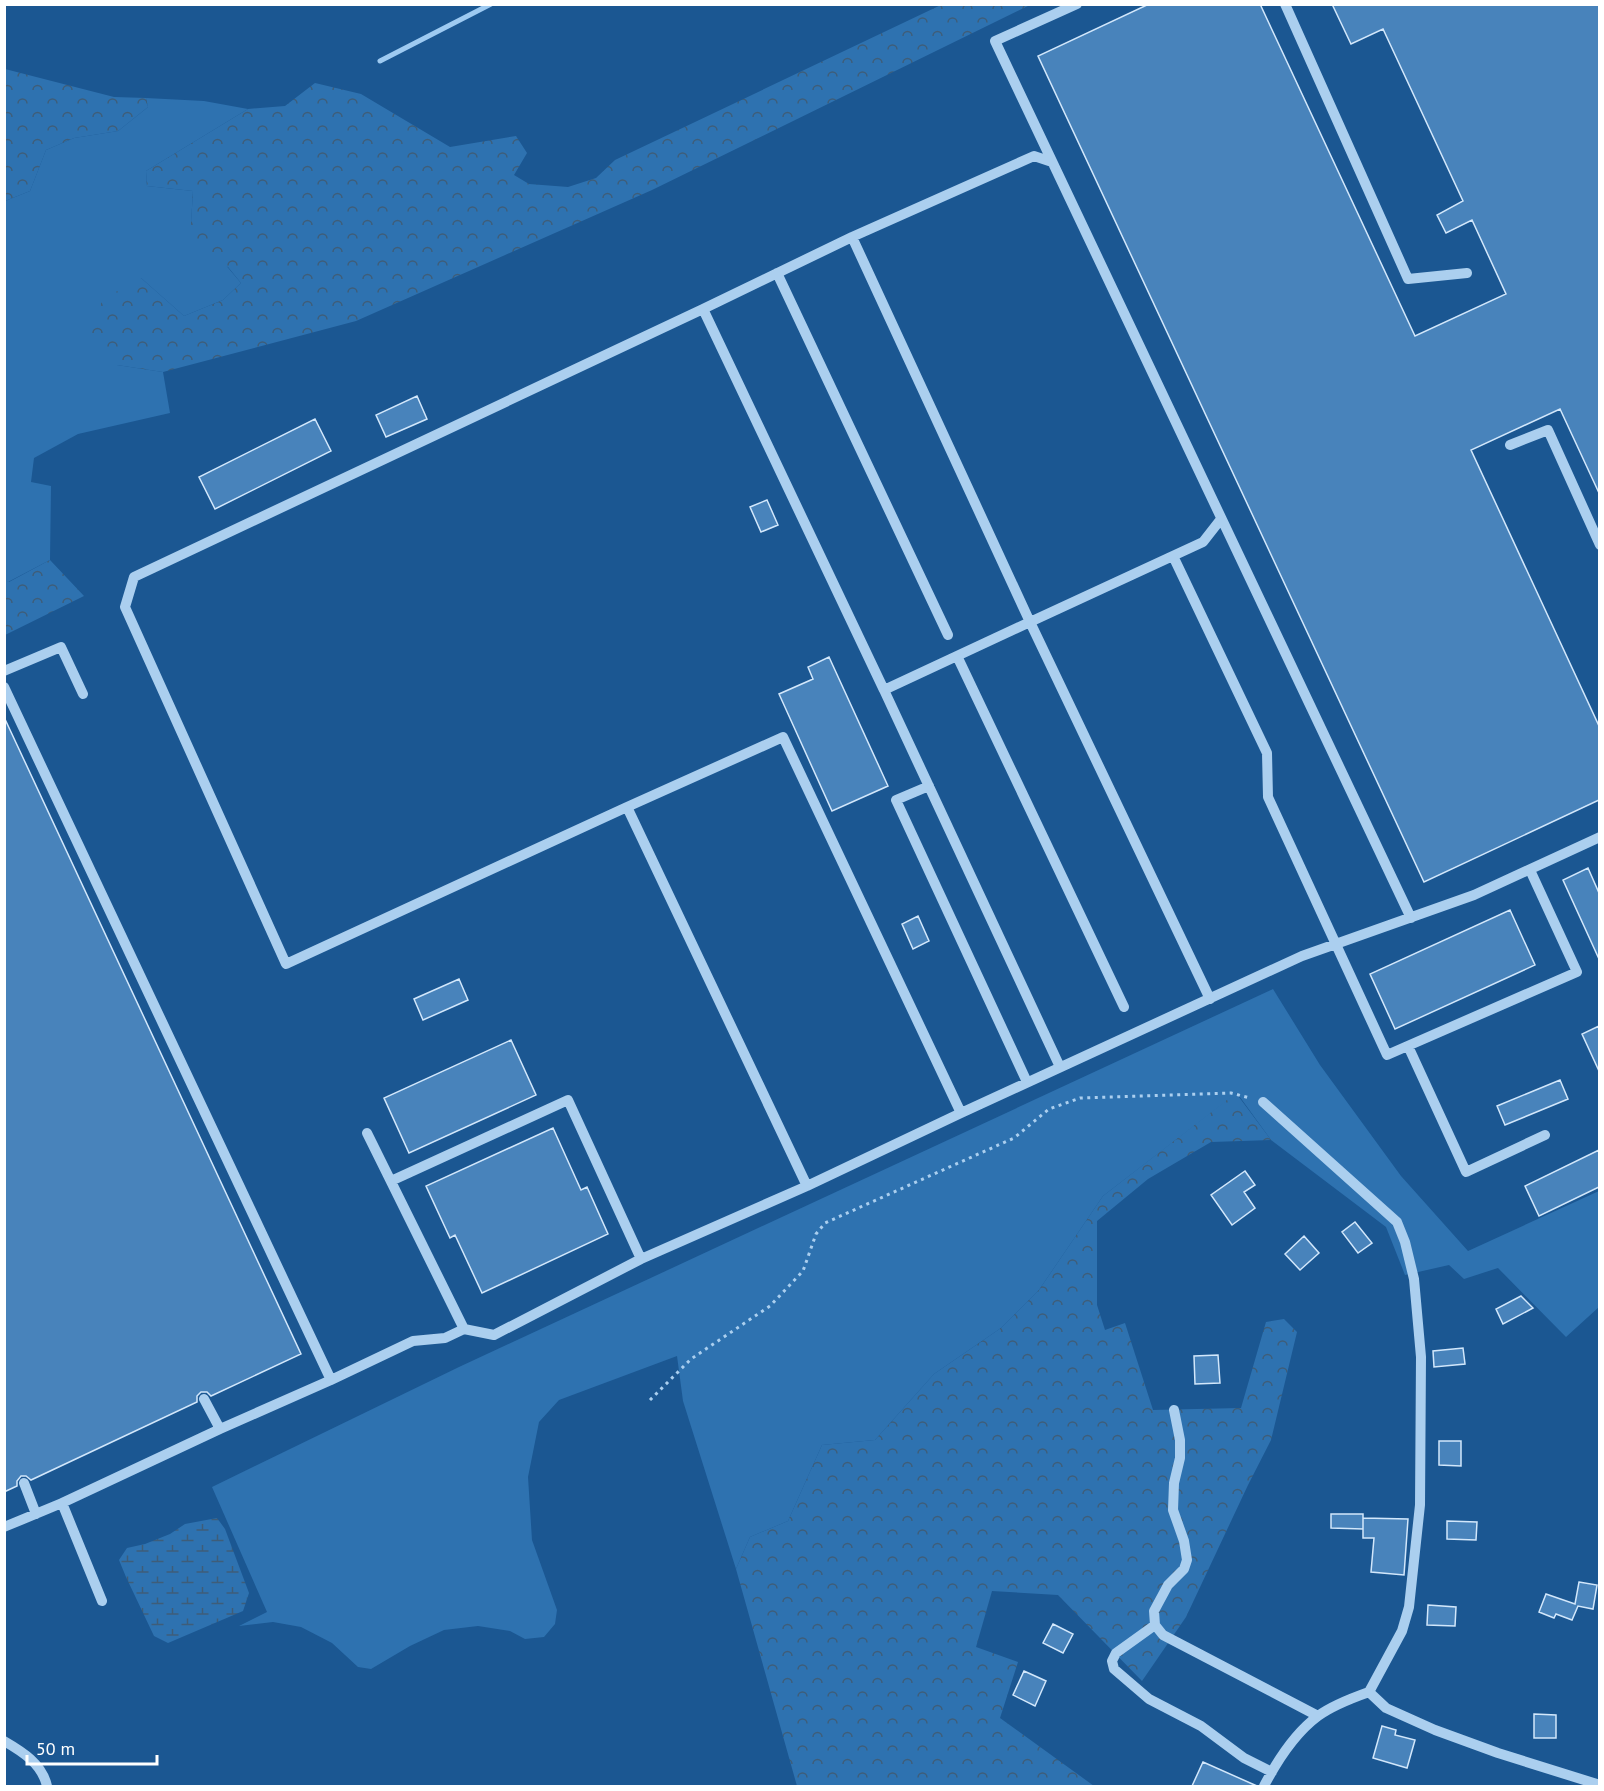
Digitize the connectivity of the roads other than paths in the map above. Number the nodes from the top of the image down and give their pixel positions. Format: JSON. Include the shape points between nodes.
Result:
{"nodes":[{"id":1,"x":1077,"y":4,"type":"edge"},
{"id":2,"x":1285,"y":4,"type":"edge"},
{"id":3,"x":1052,"y":162,"type":"junction"},
{"id":4,"x":852,"y":237,"type":"junction"},
{"id":5,"x":777,"y":273,"type":"junction"},
{"id":6,"x":1467,"y":273,"type":"dead end"},
{"id":7,"x":703,"y":309,"type":"junction"},
{"id":8,"x":1510,"y":445,"type":"dead end"},
{"id":9,"x":1221,"y":519,"type":"junction"},
{"id":10,"x":1599,"y":545,"type":"edge"},
{"id":11,"x":1173,"y":556,"type":"junction"},
{"id":12,"x":1030,"y":622,"type":"junction"},
{"id":13,"x":948,"y":635,"type":"dead end"},
{"id":14,"x":957,"y":656,"type":"junction"},
{"id":15,"x":4,"y":671,"type":"edge"},
{"id":16,"x":4,"y":687,"type":"edge"},
{"id":17,"x":884,"y":690,"type":"junction"},
{"id":18,"x":83,"y":694,"type":"dead end"},
{"id":19,"x":929,"y":786,"type":"junction"},
{"id":20,"x":627,"y":807,"type":"junction"},
{"id":21,"x":1599,"y":837,"type":"edge"},
{"id":22,"x":1530,"y":870,"type":"junction"},
{"id":23,"x":1411,"y":918,"type":"junction"},
{"id":24,"x":1337,"y":944,"type":"junction"},
{"id":25,"x":1210,"y":999,"type":"junction"},
{"id":26,"x":1124,"y":1007,"type":"dead end"},
{"id":27,"x":1408,"y":1046,"type":"junction"},
{"id":28,"x":1060,"y":1067,"type":"junction"},
{"id":29,"x":1027,"y":1082,"type":"junction"},
{"id":30,"x":1263,"y":1102,"type":"road end"},
{"id":31,"x":961,"y":1113,"type":"junction"},
{"id":32,"x":367,"y":1133,"type":"dead end"},
{"id":33,"x":1545,"y":1135,"type":"dead end"},
{"id":34,"x":391,"y":1181,"type":"junction"},
{"id":35,"x":807,"y":1186,"type":"junction"},
{"id":36,"x":641,"y":1259,"type":"junction"},
{"id":37,"x":464,"y":1329,"type":"junction"},
{"id":38,"x":331,"y":1380,"type":"junction"},
{"id":39,"x":204,"y":1399,"type":"dead end"},
{"id":40,"x":1174,"y":1410,"type":"dead end"},
{"id":41,"x":220,"y":1429,"type":"junction"},
{"id":42,"x":24,"y":1483,"type":"dead end"},
{"id":43,"x":62,"y":1503,"type":"junction"},
{"id":44,"x":36,"y":1514,"type":"junction"},
{"id":45,"x":4,"y":1527,"type":"edge"},
{"id":46,"x":102,"y":1601,"type":"dead end"},
{"id":47,"x":1155,"y":1625,"type":"junction"},
{"id":48,"x":1369,"y":1692,"type":"junction"},
{"id":49,"x":1318,"y":1716,"type":"junction"},
{"id":50,"x":4,"y":1742,"type":"edge"},
{"id":51,"x":1272,"y":1772,"type":"junction"},
{"id":52,"x":1599,"y":1785,"type":"edge"},
{"id":53,"x":47,"y":1786,"type":"edge"},
{"id":54,"x":1264,"y":1786,"type":"edge"}],
"edges":[{"from":1,"to":3,"type":"street","via":[[995,41]]},
{"from":2,"to":6,"type":"street","via":[[1408,279]]},
{"from":3,"to":4,"type":"street","via":[[1034,156]]},
{"from":3,"to":9,"type":"street"},
{"from":4,"to":5,"type":"street"},
{"from":4,"to":12,"type":"street"},
{"from":5,"to":7,"type":"street"},
{"from":5,"to":13,"type":"street"},
{"from":7,"to":17,"type":"street"},
{"from":7,"to":20,"type":"street","via":[[134,576],[125,607],[286,964]]},
{"from":8,"to":10,"type":"street","via":[[1548,430]]},
{"from":9,"to":11,"type":"street","via":[[1203,542]]},
{"from":9,"to":23,"type":"street"},
{"from":11,"to":12,"type":"street"},
{"from":11,"to":24,"type":"street","via":[[1267,753],[1268,797]]},
{"from":12,"to":14,"type":"street"},
{"from":12,"to":25,"type":"street"},
{"from":14,"to":17,"type":"street"},
{"from":14,"to":26,"type":"street"},
{"from":15,"to":18,"type":"street","via":[[61,647]]},
{"from":16,"to":38,"type":"street"},
{"from":17,"to":19,"type":"street"},
{"from":19,"to":28,"type":"street"},
{"from":19,"to":29,"type":"street","via":[[896,800]]},
{"from":20,"to":31,"type":"street","via":[[783,737]]},
{"from":20,"to":35,"type":"street"},
{"from":21,"to":22,"type":"street"},
{"from":22,"to":23,"type":"street"},
{"from":22,"to":27,"type":"street","via":[[1577,972]]},
{"from":23,"to":24,"type":"street"},
{"from":24,"to":25,"type":"street"},
{"from":24,"to":27,"type":"street","via":[[1387,1055]]},
{"from":25,"to":28,"type":"street"},
{"from":27,"to":33,"type":"street","via":[[1466,1172]]},
{"from":28,"to":29,"type":"street"},
{"from":29,"to":31,"type":"street"},
{"from":30,"to":48,"type":"street","via":[[1397,1222],[1414,1279],[1421,1357],[1420,1505],[1409,1607],[1402,1630]]},
{"from":31,"to":35,"type":"street"},
{"from":32,"to":34,"type":"street"},
{"from":34,"to":36,"type":"street","via":[[568,1100]]},
{"from":34,"to":37,"type":"street"},
{"from":35,"to":36,"type":"street"},
{"from":36,"to":37,"type":"street","via":[[494,1335]]},
{"from":37,"to":38,"type":"street","via":[[445,1338],[413,1341]]},
{"from":38,"to":41,"type":"street"},
{"from":39,"to":41,"type":"street"},
{"from":40,"to":47,"type":"street","via":[[1180,1458],[1173,1510],[1186,1560],[1184,1569],[1168,1585],[1154,1611]]},
{"from":41,"to":43,"type":"street"},
{"from":42,"to":44,"type":"street"},
{"from":43,"to":44,"type":"street"},
{"from":43,"to":46,"type":"street"},
{"from":44,"to":45,"type":"street"},
{"from":47,"to":49,"type":"street","via":[[1163,1635]]},
{"from":47,"to":51,"type":"street","via":[[1116,1653],[1114,1669],[1149,1699],[1201,1726],[1244,1758]]},
{"from":48,"to":49,"type":"street"},
{"from":48,"to":52,"type":"street","via":[[1386,1708],[1435,1730]]},
{"from":49,"to":51,"type":"street","via":[[1294,1739]]},
{"from":50,"to":53,"type":"street","via":[[37,1765]]},
{"from":51,"to":54,"type":"street"}]}
